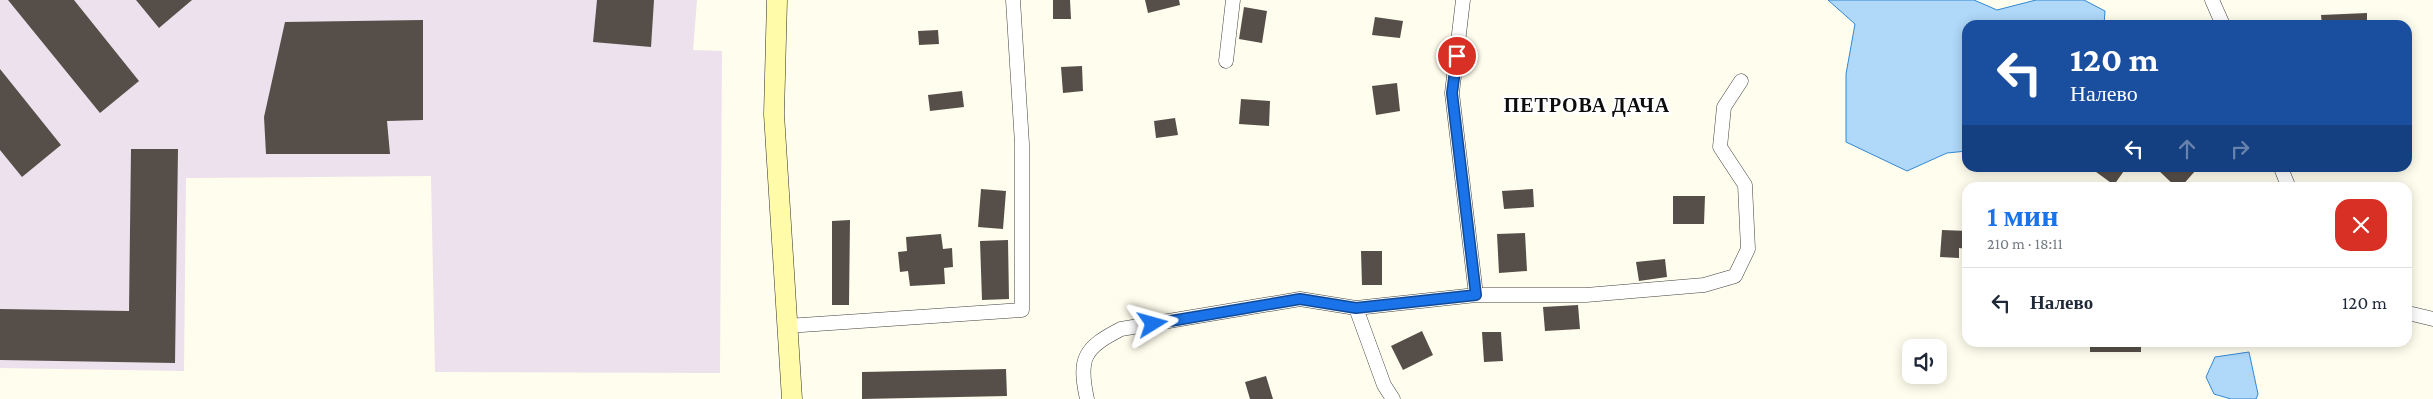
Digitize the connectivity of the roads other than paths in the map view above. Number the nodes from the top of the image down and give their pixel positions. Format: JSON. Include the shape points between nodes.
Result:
{"nodes":[{"id":1,"x":777,"y":0,"type":"edge"},
{"id":2,"x":1012,"y":0,"type":"edge"},
{"id":3,"x":1233,"y":0,"type":"edge"},
{"id":4,"x":1463,"y":0,"type":"edge"},
{"id":5,"x":2212,"y":0,"type":"edge"},
{"id":6,"x":2221,"y":20,"type":"edge"},
{"id":7,"x":1226,"y":61,"type":"dead end"},
{"id":8,"x":1741,"y":81,"type":"dead end"},
{"id":9,"x":1476,"y":295,"type":"junction"},
{"id":10,"x":1356,"y":308,"type":"junction"},
{"id":11,"x":2412,"y":313,"type":"edge"},
{"id":12,"x":2433,"y":319,"type":"edge"},
{"id":13,"x":788,"y":326,"type":"junction"},
{"id":14,"x":792,"y":399,"type":"edge"},
{"id":15,"x":1087,"y":399,"type":"edge"},
{"id":16,"x":1393,"y":399,"type":"edge"}],
"edges":[{"from":1,"to":13,"type":"main road","via":[[774,114]]},
{"from":2,"to":13,"type":"street","via":[[1022,144],[1022,310]]},
{"from":3,"to":7,"type":"street"},
{"from":4,"to":9,"type":"street","via":[[1452,93]]},
{"from":5,"to":6,"type":"street"},
{"from":8,"to":9,"type":"street","via":[[1724,106],[1720,147],[1745,185],[1748,249],[1735,276],[1704,285],[1586,295]]},
{"from":9,"to":10,"type":"street"},
{"from":10,"to":15,"type":"street","via":[[1300,299],[1121,329],[1099,340],[1085,356],[1082,377]]},
{"from":10,"to":16,"type":"street","via":[[1384,385]]},
{"from":11,"to":12,"type":"street"},
{"from":13,"to":14,"type":"main road"}]}
